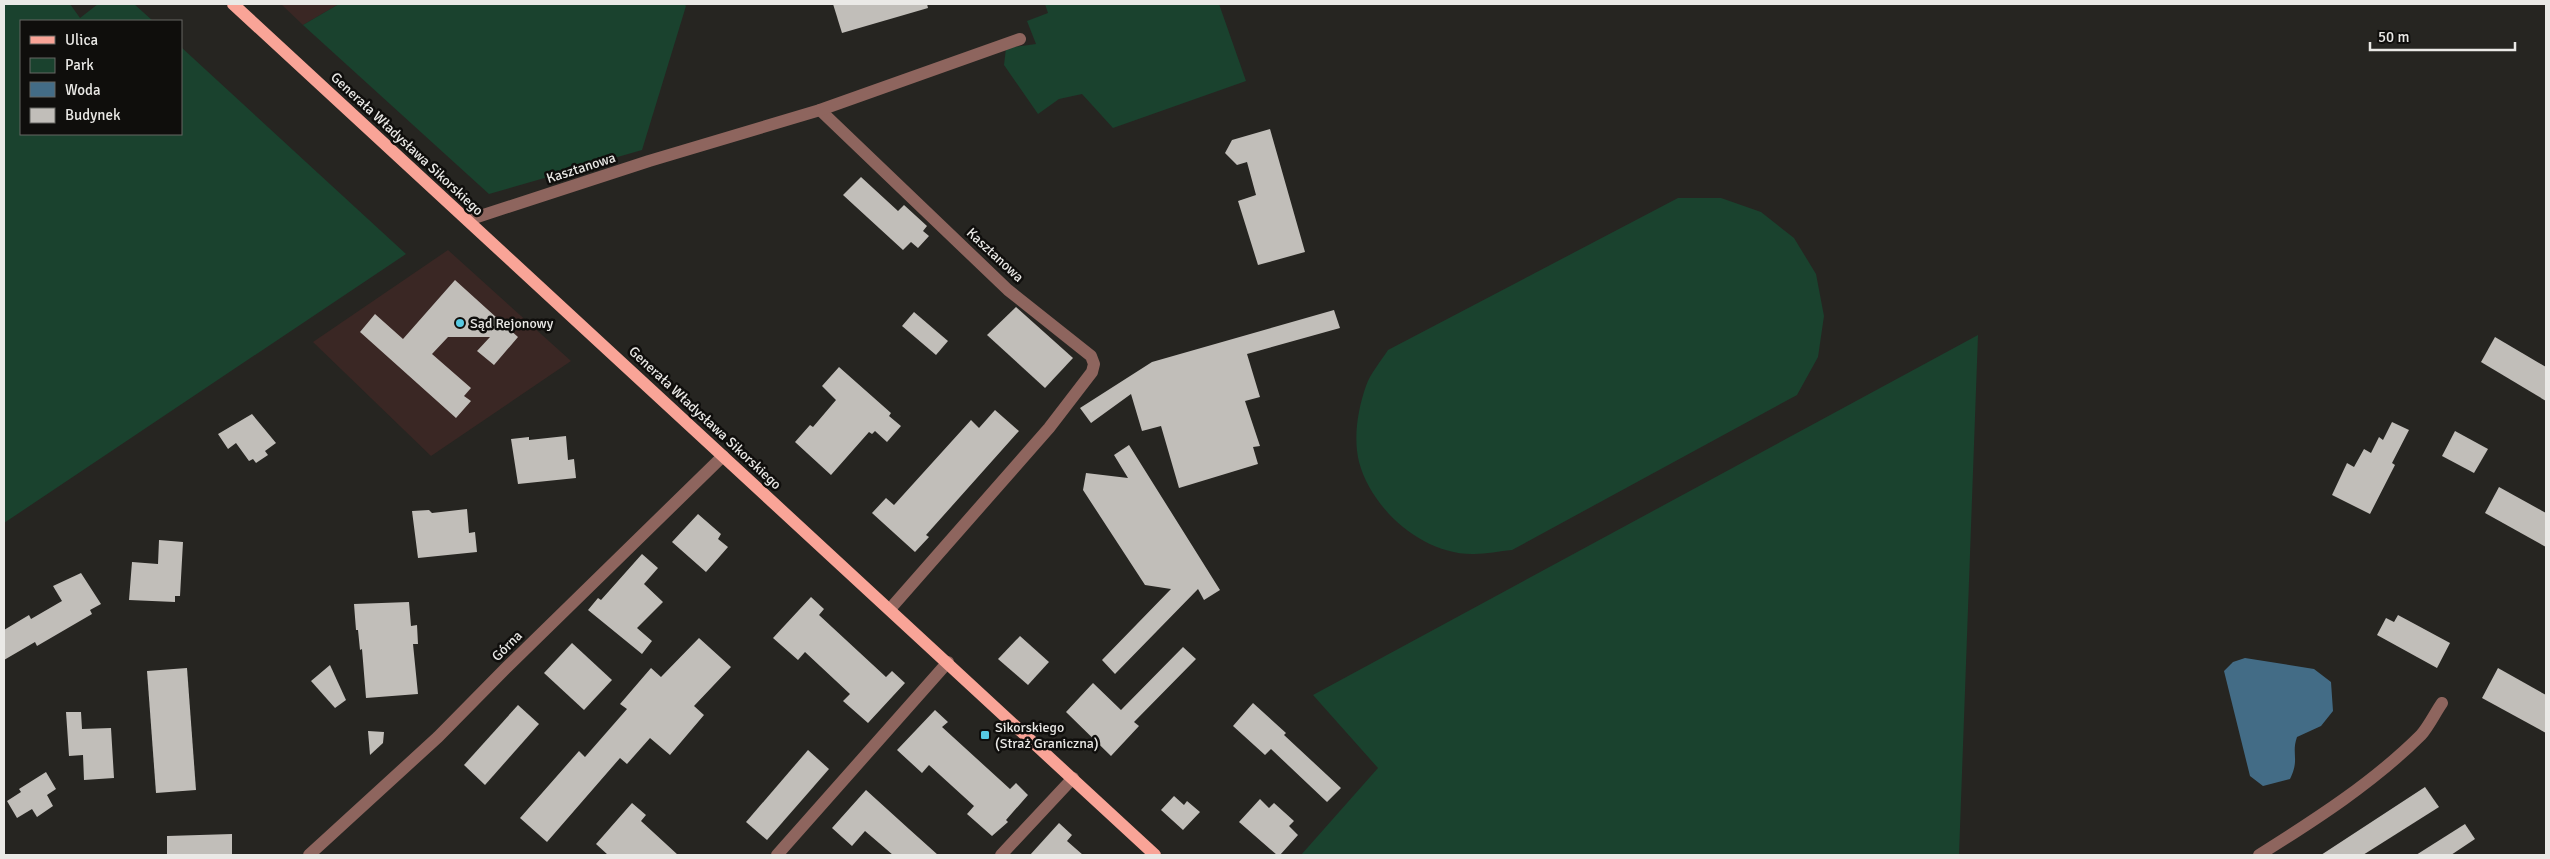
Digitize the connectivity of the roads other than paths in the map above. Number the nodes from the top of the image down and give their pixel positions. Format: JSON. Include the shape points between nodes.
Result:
{"nodes":[{"id":1,"x":233,"y":4,"type":"edge"},
{"id":2,"x":1020,"y":39,"type":"dead end"},
{"id":3,"x":820,"y":110,"type":"junction"},
{"id":4,"x":468,"y":220,"type":"junction"},
{"id":5,"x":723,"y":456,"type":"junction"},
{"id":6,"x":890,"y":609,"type":"junction"},
{"id":7,"x":948,"y":662,"type":"junction"},
{"id":8,"x":2442,"y":703,"type":"dead end"},
{"id":9,"x":1073,"y":778,"type":"junction"},
{"id":10,"x":309,"y":855,"type":"edge"},
{"id":11,"x":777,"y":855,"type":"edge"},
{"id":12,"x":1001,"y":855,"type":"edge"},
{"id":13,"x":1156,"y":855,"type":"edge"},
{"id":14,"x":2259,"y":855,"type":"edge"}],
"edges":[{"from":1,"to":4,"type":"main road","name":"Generała Władysława Sikorskiego"},
{"from":2,"to":3,"type":"street","name":"Kasztanowa"},
{"from":3,"to":4,"type":"street","name":"Kasztanowa","via":[[658,158]]},
{"from":3,"to":6,"type":"street","name":"Kasztanowa","via":[[1008,290],[1091,356],[1094,364],[1092,372],[1049,428]]},
{"from":4,"to":5,"type":"main road","name":"Generała Władysława Sikorskiego"},
{"from":5,"to":6,"type":"main road","name":"Generała Władysława Sikorskiego"},
{"from":5,"to":10,"type":"street","name":"Górna","via":[[438,737]]},
{"from":6,"to":7,"type":"main road","name":"Generała Władysława Sikorskiego"},
{"from":7,"to":9,"type":"main road","name":"Generała Władysława Sikorskiego"},
{"from":7,"to":11,"type":"street"},
{"from":8,"to":14,"type":"street","via":[[2422,734],[2386,765],[2310,823]]},
{"from":9,"to":12,"type":"street"},
{"from":9,"to":13,"type":"main road","name":"Generała Władysława Sikorskiego"}]}
